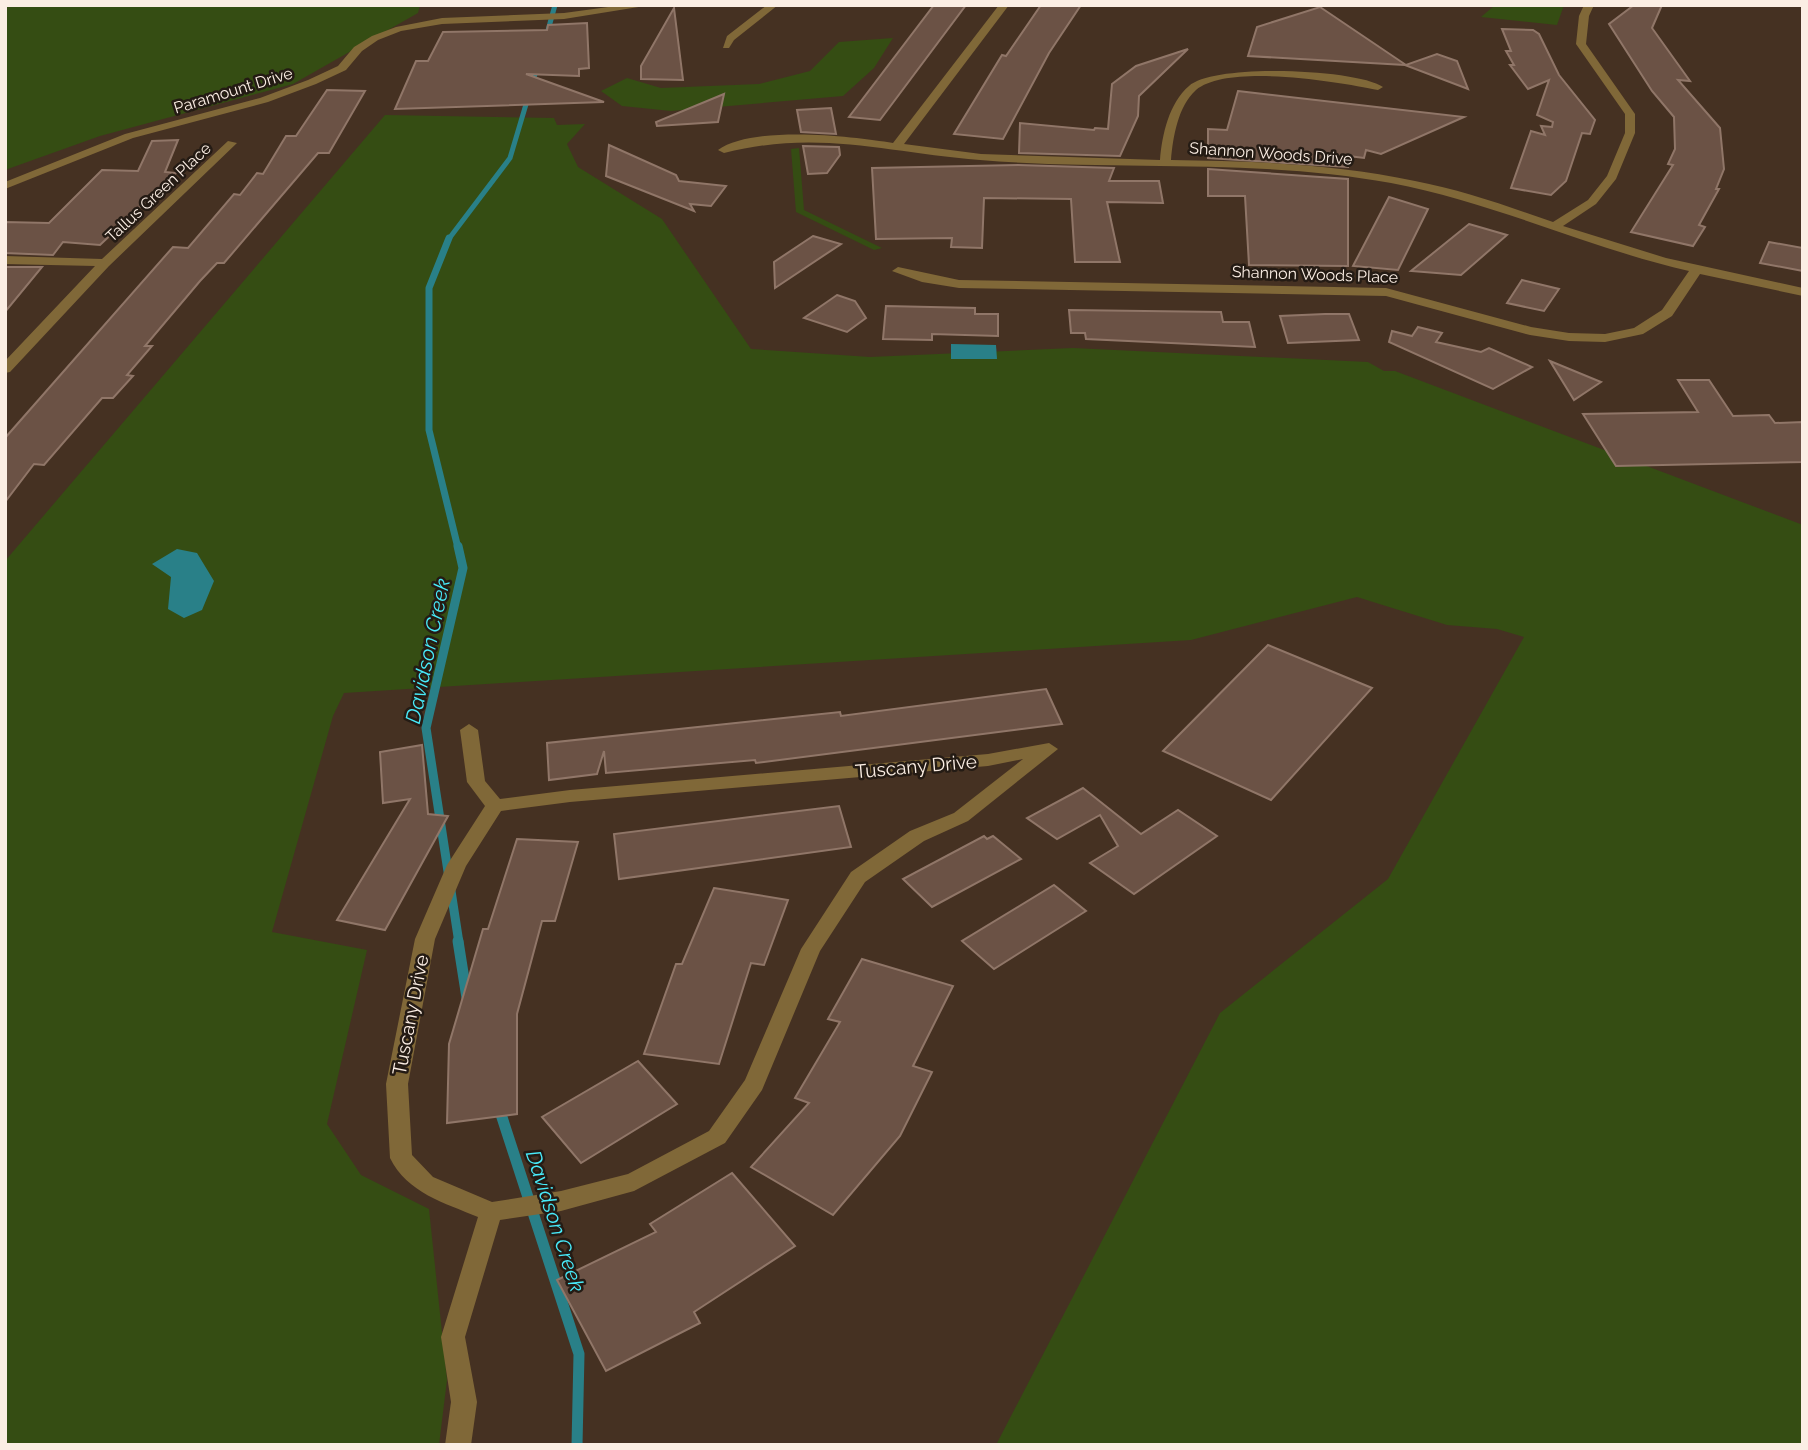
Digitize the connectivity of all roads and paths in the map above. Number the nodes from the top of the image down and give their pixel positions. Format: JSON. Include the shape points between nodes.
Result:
{"nodes":[{"id":1,"x":646,"y":5,"type":"edge"},
{"id":2,"x":773,"y":5,"type":"edge"},
{"id":3,"x":1004,"y":5,"type":"edge"},
{"id":4,"x":1589,"y":5,"type":"edge"},
{"id":5,"x":726,"y":46,"type":"dead end"},
{"id":6,"x":1378,"y":86,"type":"dead end"},
{"id":7,"x":232,"y":144,"type":"dead end"},
{"id":8,"x":898,"y":144,"type":"junction"},
{"id":9,"x":724,"y":150,"type":"dead end"},
{"id":10,"x":1165,"y":161,"type":"junction"},
{"id":11,"x":5,"y":186,"type":"edge"},
{"id":12,"x":1556,"y":225,"type":"junction"},
{"id":13,"x":5,"y":260,"type":"edge"},
{"id":14,"x":104,"y":263,"type":"junction"},
{"id":15,"x":1697,"y":269,"type":"junction"},
{"id":16,"x":898,"y":271,"type":"dead end"},
{"id":17,"x":1803,"y":292,"type":"edge"},
{"id":18,"x":5,"y":369,"type":"edge"},
{"id":19,"x":469,"y":730,"type":"dead end"},
{"id":20,"x":495,"y":806,"type":"junction"},
{"id":21,"x":491,"y":1212,"type":"junction"},
{"id":22,"x":458,"y":1445,"type":"edge"}],
"edges":[{"from":1,"to":11,"type":"street","name":"Paramount Drive","via":[[399,29],[375,38],[342,68],[312,82],[264,100],[129,136]]},
{"from":2,"to":5,"type":"street"},
{"from":3,"to":8,"type":"street"},
{"from":4,"to":12,"type":"street","via":[[1581,44],[1630,114],[1630,133],[1612,177],[1592,202]]},
{"from":6,"to":10,"type":"street","via":[[1266,74],[1208,78],[1194,86],[1184,100],[1168,133]]},
{"from":7,"to":14,"type":"street","name":"Tallus Green Place"},
{"from":8,"to":9,"type":"street","name":"Shannon Woods Drive","via":[[792,138],[751,141]]},
{"from":8,"to":10,"type":"street","name":"Shannon Woods Drive","via":[[978,157]]},
{"from":10,"to":12,"type":"street","name":"Shannon Woods Drive","via":[[1317,168],[1392,180]]},
{"from":12,"to":15,"type":"street","name":"Shannon Woods Drive"},
{"from":13,"to":14,"type":"street"},
{"from":14,"to":18,"type":"street","name":"Tallus Green Place"},
{"from":15,"to":16,"type":"street","name":"Shannon Woods Place","via":[[1670,312],[1653,324],[1598,337],[1532,333],[1419,297],[1386,292],[959,284]]},
{"from":15,"to":17,"type":"street","name":"Shannon Woods Drive"},
{"from":19,"to":20,"type":"street","via":[[476,782]]},
{"from":20,"to":21,"type":"street","name":"Tuscany Drive","via":[[457,865],[425,939],[397,1084],[401,1158],[425,1184]]},
{"from":20,"to":21,"type":"street","name":"Tuscany Drive","via":[[988,760],[1049,749],[961,817],[917,836],[858,877],[811,949],[754,1084],[717,1137],[634,1182],[561,1201]]},
{"from":21,"to":22,"type":"street","via":[[453,1337],[464,1402]]}]}
